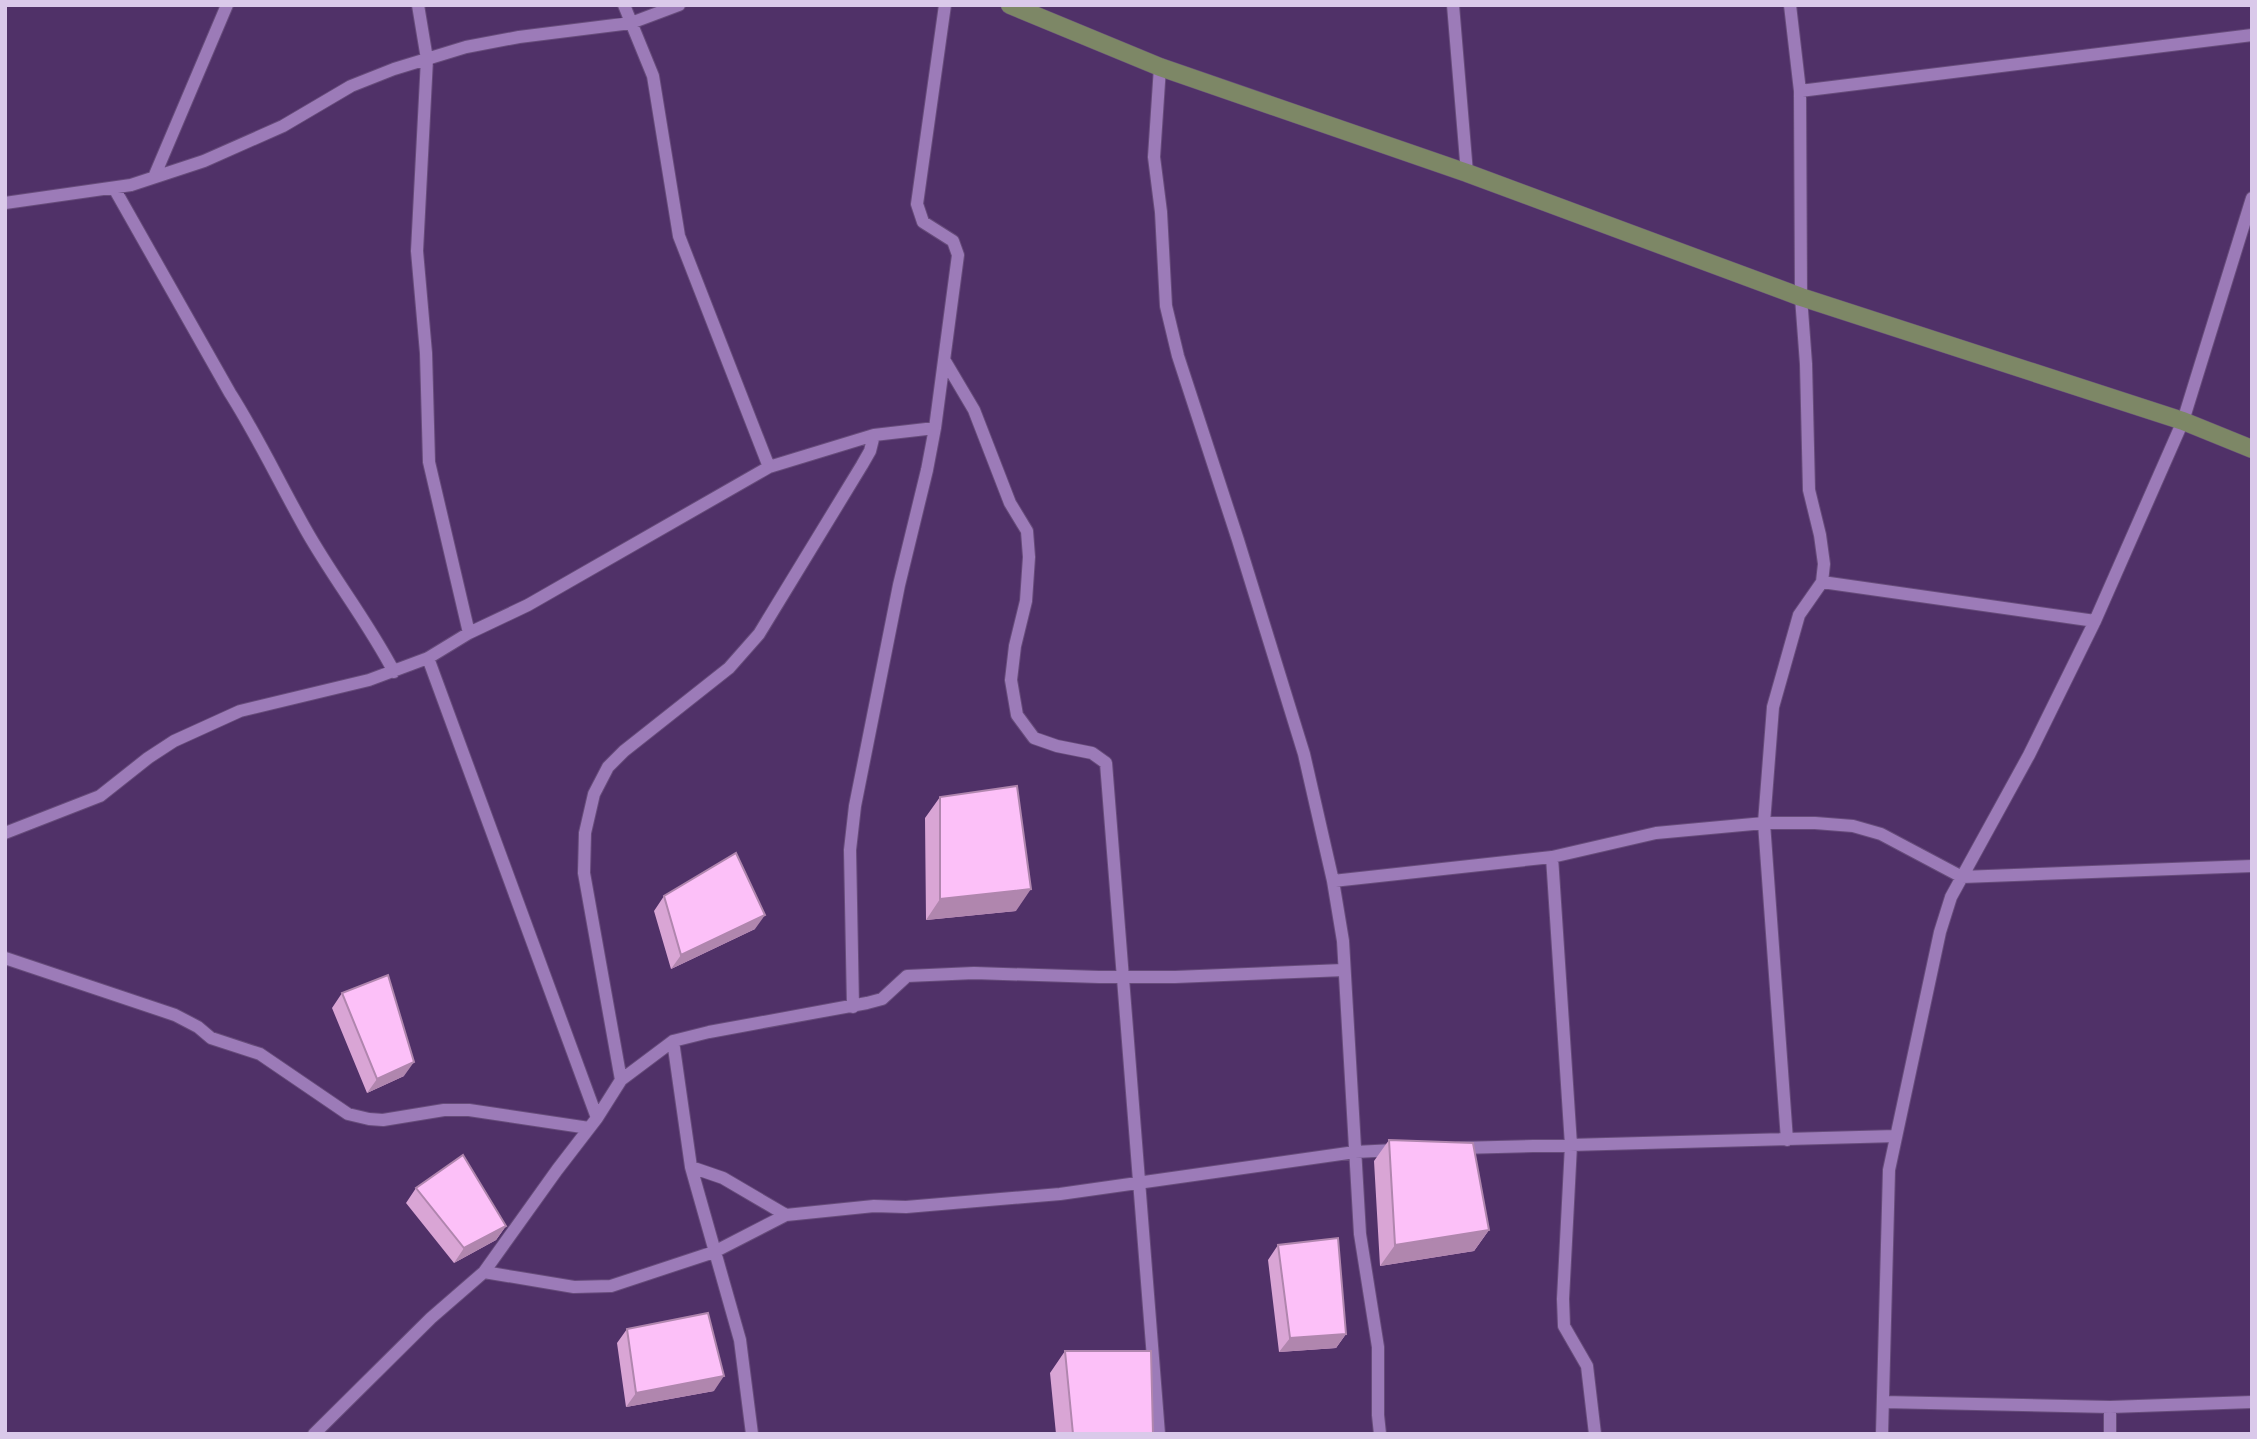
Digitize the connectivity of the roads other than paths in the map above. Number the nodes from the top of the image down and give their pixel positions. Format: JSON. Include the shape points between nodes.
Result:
{"nodes":[{"id":1,"x":227,"y":5,"type":"edge"},
{"id":2,"x":418,"y":5,"type":"edge"},
{"id":3,"x":624,"y":5,"type":"edge"},
{"id":4,"x":679,"y":5,"type":"edge"},
{"id":5,"x":945,"y":5,"type":"edge"},
{"id":6,"x":1010,"y":5,"type":"edge"},
{"id":7,"x":1453,"y":5,"type":"edge"},
{"id":8,"x":1790,"y":5,"type":"edge"},
{"id":9,"x":631,"y":23,"type":"junction"},
{"id":10,"x":2252,"y":35,"type":"edge"},
{"id":11,"x":427,"y":59,"type":"junction"},
{"id":12,"x":1160,"y":67,"type":"junction"},
{"id":13,"x":1800,"y":92,"type":"junction"},
{"id":14,"x":1467,"y":173,"type":"junction"},
{"id":15,"x":154,"y":177,"type":"junction"},
{"id":16,"x":114,"y":188,"type":"junction"},
{"id":17,"x":2252,"y":198,"type":"edge"},
{"id":18,"x":5,"y":203,"type":"edge"},
{"id":19,"x":1801,"y":297,"type":"junction"},
{"id":20,"x":945,"y":361,"type":"junction"},
{"id":21,"x":2183,"y":421,"type":"junction"},
{"id":22,"x":935,"y":428,"type":"junction"},
{"id":23,"x":874,"y":435,"type":"junction"},
{"id":24,"x":2252,"y":449,"type":"edge"},
{"id":25,"x":769,"y":467,"type":"junction"},
{"id":26,"x":1822,"y":582,"type":"junction"},
{"id":27,"x":2095,"y":621,"type":"junction"},
{"id":28,"x":469,"y":633,"type":"junction"},
{"id":29,"x":428,"y":658,"type":"junction"},
{"id":30,"x":394,"y":672,"type":"junction"},
{"id":31,"x":1764,"y":823,"type":"junction"},
{"id":32,"x":5,"y":833,"type":"edge"},
{"id":33,"x":1552,"y":857,"type":"junction"},
{"id":34,"x":2252,"y":866,"type":"edge"},
{"id":35,"x":1962,"y":877,"type":"junction"},
{"id":36,"x":1333,"y":881,"type":"junction"},
{"id":37,"x":5,"y":958,"type":"edge"},
{"id":38,"x":1344,"y":970,"type":"junction"},
{"id":39,"x":1122,"y":977,"type":"junction"},
{"id":40,"x":853,"y":1007,"type":"junction"},
{"id":41,"x":673,"y":1041,"type":"junction"},
{"id":42,"x":621,"y":1080,"type":"junction"},
{"id":43,"x":593,"y":1123,"type":"junction"},
{"id":44,"x":1896,"y":1136,"type":"junction"},
{"id":45,"x":1787,"y":1140,"type":"junction"},
{"id":46,"x":1571,"y":1145,"type":"junction"},
{"id":47,"x":1449,"y":1149,"type":"edge"},
{"id":48,"x":1409,"y":1150,"type":"edge"},
{"id":49,"x":1355,"y":1152,"type":"junction"},
{"id":50,"x":691,"y":1167,"type":"junction"},
{"id":51,"x":1138,"y":1183,"type":"junction"},
{"id":52,"x":786,"y":1215,"type":"junction"},
{"id":53,"x":714,"y":1252,"type":"junction"},
{"id":54,"x":484,"y":1272,"type":"junction"},
{"id":55,"x":1883,"y":1402,"type":"junction"},
{"id":56,"x":2252,"y":1402,"type":"edge"},
{"id":57,"x":2110,"y":1407,"type":"junction"},
{"id":58,"x":314,"y":1434,"type":"edge"},
{"id":59,"x":752,"y":1434,"type":"edge"},
{"id":60,"x":1159,"y":1434,"type":"edge"},
{"id":61,"x":1380,"y":1434,"type":"edge"},
{"id":62,"x":1595,"y":1434,"type":"edge"},
{"id":63,"x":1882,"y":1434,"type":"edge"},
{"id":64,"x":2110,"y":1434,"type":"edge"}],
"edges":[{"from":1,"to":15,"type":"street"},
{"from":2,"to":11,"type":"street"},
{"from":3,"to":9,"type":"street"},
{"from":4,"to":9,"type":"street"},
{"from":5,"to":20,"type":"street","via":[[917,204],[923,222],[953,241],[958,255]]},
{"from":6,"to":12,"type":"main road"},
{"from":7,"to":14,"type":"street"},
{"from":8,"to":13,"type":"street"},
{"from":9,"to":11,"type":"street","via":[[519,37]]},
{"from":9,"to":25,"type":"street","via":[[653,76],[679,236]]},
{"from":10,"to":13,"type":"street"},
{"from":11,"to":15,"type":"street","via":[[351,86],[283,127]]},
{"from":11,"to":28,"type":"street","via":[[417,251],[429,462]]},
{"from":12,"to":14,"type":"main road"},
{"from":12,"to":36,"type":"street","via":[[1154,157],[1166,306],[1304,754]]},
{"from":13,"to":19,"type":"street"},
{"from":14,"to":19,"type":"main road"},
{"from":15,"to":16,"type":"street"},
{"from":16,"to":18,"type":"street"},
{"from":16,"to":30,"type":"street","via":[[306,531]]},
{"from":17,"to":21,"type":"street"},
{"from":19,"to":21,"type":"main road"},
{"from":19,"to":26,"type":"street","via":[[1809,490],[1824,564]]},
{"from":20,"to":22,"type":"street"},
{"from":20,"to":39,"type":"street","via":[[974,410],[1010,503],[1027,531],[1026,601],[1011,680],[1017,715],[1034,738],[1091,753],[1106,763]]},
{"from":21,"to":24,"type":"main road"},
{"from":21,"to":27,"type":"street"},
{"from":22,"to":23,"type":"street"},
{"from":22,"to":40,"type":"street","via":[[855,806],[850,850]]},
{"from":23,"to":25,"type":"street"},
{"from":23,"to":42,"type":"street","via":[[870,452],[759,634],[729,668],[624,751],[608,767],[594,794],[585,833],[584,873]]},
{"from":25,"to":28,"type":"street","via":[[528,605]]},
{"from":26,"to":27,"type":"street"},
{"from":26,"to":31,"type":"street","via":[[1799,615],[1773,707]]},
{"from":27,"to":35,"type":"street"},
{"from":28,"to":29,"type":"street"},
{"from":29,"to":30,"type":"street"},
{"from":29,"to":43,"type":"street"},
{"from":30,"to":32,"type":"street","via":[[240,711],[174,741],[100,796]]},
{"from":31,"to":33,"type":"street","via":[[1656,833]]},
{"from":31,"to":35,"type":"street","via":[[1853,826],[1881,834]]},
{"from":31,"to":45,"type":"street"},
{"from":33,"to":36,"type":"street"},
{"from":33,"to":46,"type":"street"},
{"from":34,"to":35,"type":"street"},
{"from":35,"to":44,"type":"street","via":[[1940,932]]},
{"from":36,"to":38,"type":"street"},
{"from":37,"to":43,"type":"street","via":[[175,1015],[211,1038],[260,1054],[348,1114],[383,1120],[469,1110]]},
{"from":38,"to":39,"type":"street"},
{"from":38,"to":49,"type":"street"},
{"from":39,"to":40,"type":"street","via":[[907,976],[882,999]]},
{"from":39,"to":51,"type":"street"},
{"from":40,"to":41,"type":"street"},
{"from":41,"to":42,"type":"street"},
{"from":41,"to":50,"type":"street"},
{"from":42,"to":43,"type":"street"},
{"from":43,"to":54,"type":"street"},
{"from":44,"to":45,"type":"street"},
{"from":44,"to":55,"type":"street","via":[[1889,1170]]},
{"from":45,"to":46,"type":"street"},
{"from":46,"to":47,"type":"street"},
{"from":46,"to":62,"type":"street","via":[[1564,1326],[1587,1366]]},
{"from":48,"to":49,"type":"street"},
{"from":49,"to":51,"type":"street"},
{"from":49,"to":61,"type":"street","via":[[1360,1234],[1378,1347]]},
{"from":50,"to":52,"type":"street","via":[[723,1178]]},
{"from":50,"to":53,"type":"street"},
{"from":51,"to":52,"type":"street","via":[[1060,1194]]},
{"from":51,"to":60,"type":"street"},
{"from":52,"to":53,"type":"street"},
{"from":53,"to":54,"type":"street","via":[[611,1286],[574,1287]]},
{"from":53,"to":59,"type":"street","via":[[740,1340]]},
{"from":54,"to":58,"type":"street"},
{"from":55,"to":57,"type":"street"},
{"from":55,"to":63,"type":"street"},
{"from":56,"to":57,"type":"street"},
{"from":57,"to":64,"type":"street"}]}
